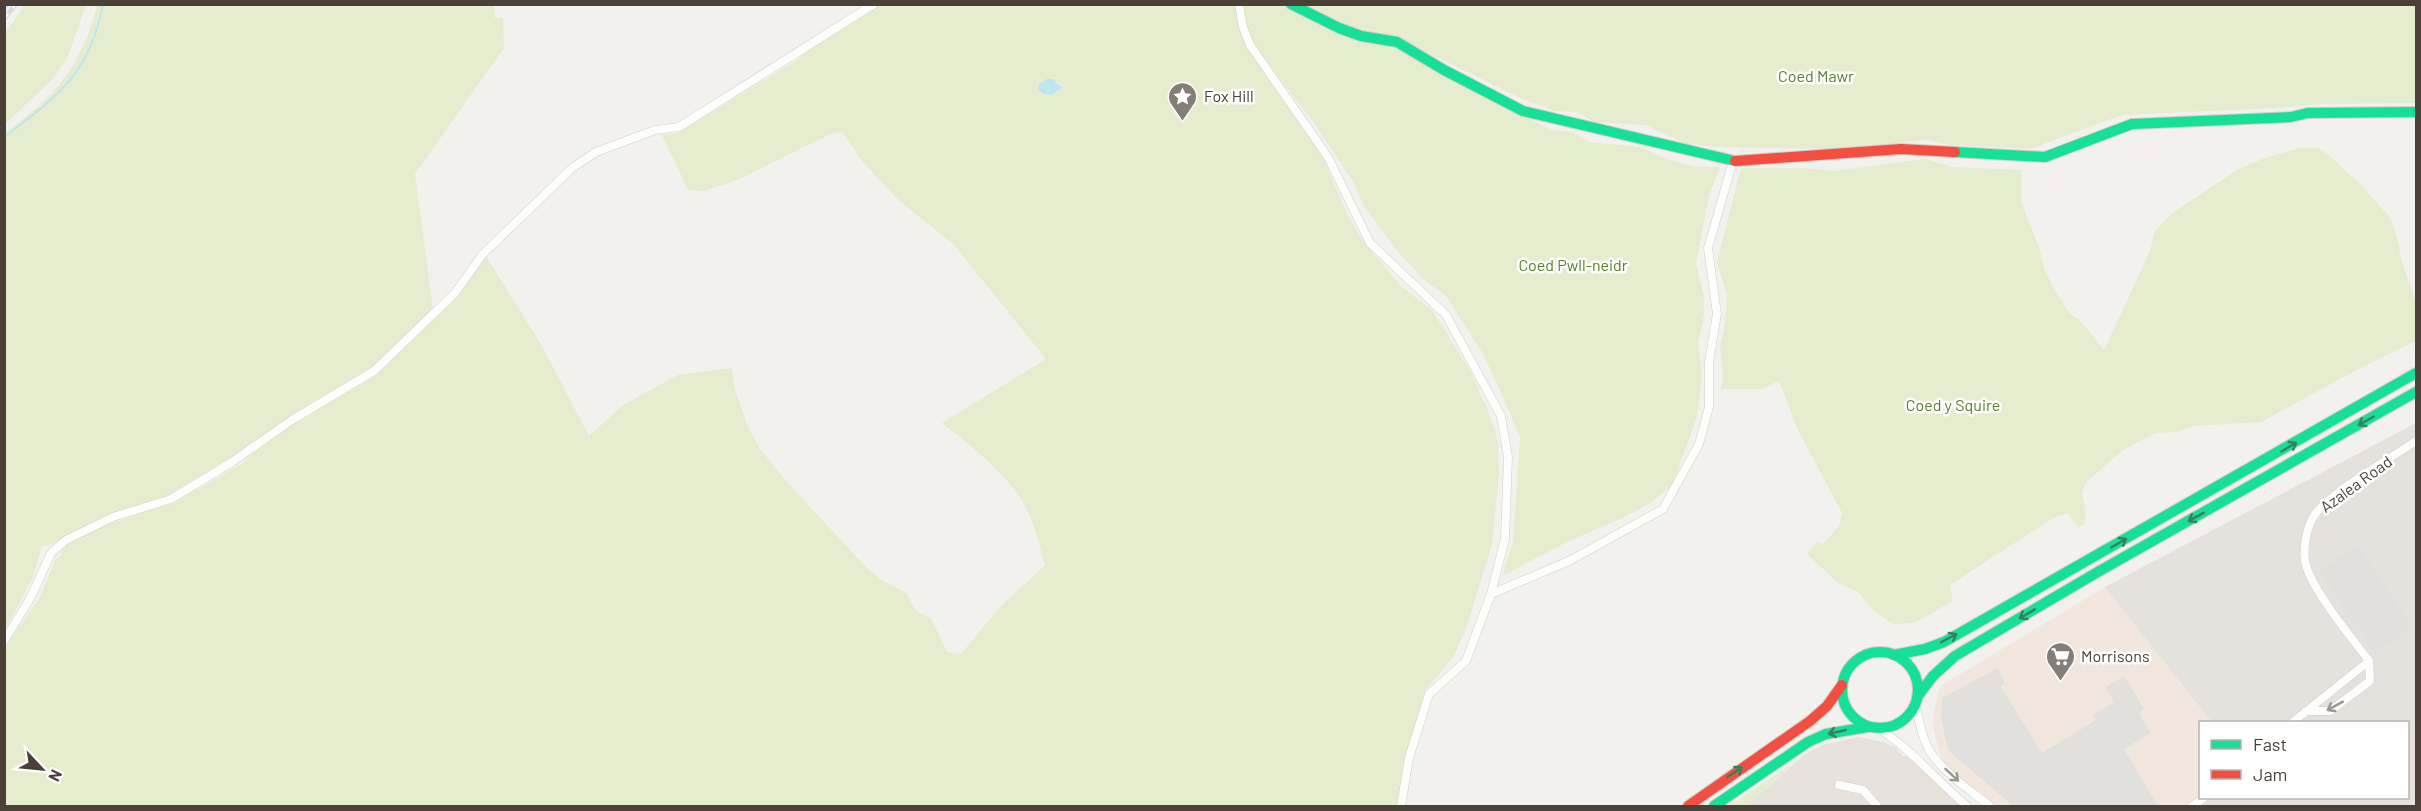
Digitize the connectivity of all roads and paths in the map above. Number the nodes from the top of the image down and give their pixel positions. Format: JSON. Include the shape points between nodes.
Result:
{"nodes":[{"id":1,"x":874,"y":4,"type":"edge"},
{"id":2,"x":1239,"y":4,"type":"edge"},
{"id":3,"x":1291,"y":4,"type":"edge"},
{"id":4,"x":2416,"y":112,"type":"edge"},
{"id":5,"x":1733,"y":161,"type":"junction"},
{"id":6,"x":2416,"y":374,"type":"edge"},
{"id":7,"x":2416,"y":392,"type":"edge"},
{"id":8,"x":2416,"y":441,"type":"edge"},
{"id":9,"x":1491,"y":594,"type":"junction"},
{"id":10,"x":4,"y":641,"type":"edge"},
{"id":11,"x":1894,"y":655,"type":"junction"},
{"id":12,"x":2369,"y":661,"type":"junction"},
{"id":13,"x":1842,"y":686,"type":"junction"},
{"id":14,"x":1916,"y":701,"type":"junction"},
{"id":15,"x":2306,"y":711,"type":"junction"},
{"id":16,"x":2295,"y":721,"type":"edge"},
{"id":17,"x":1873,"y":727,"type":"junction"},
{"id":18,"x":1839,"y":785,"type":"dead end"},
{"id":19,"x":1401,"y":807,"type":"edge"},
{"id":20,"x":1688,"y":807,"type":"edge"},
{"id":21,"x":1714,"y":807,"type":"edge"},
{"id":22,"x":1877,"y":807,"type":"edge"},
{"id":23,"x":1967,"y":807,"type":"edge"},
{"id":24,"x":1990,"y":807,"type":"edge"}],
"edges":[{"from":1,"to":10,"type":"street","via":[[679,127],[655,130],[596,152],[572,168],[482,255],[455,293],[374,372],[171,499],[113,517],[66,540],[51,553],[31,597]]},
{"from":2,"to":9,"type":"street","via":[[1250,45],[1328,157],[1370,243],[1446,315],[1502,416],[1508,457],[1505,539]]},
{"from":3,"to":5,"type":"main road","via":[[1361,36],[1397,42],[1523,111]]},
{"from":4,"to":5,"type":"main road","via":[[2308,113],[2132,124],[2045,157],[1901,148]]},
{"from":5,"to":9,"type":"street","via":[[1708,248],[1717,314],[1708,362],[1708,407],[1699,444],[1663,509],[1569,561]]},
{"from":11,"to":6,"type":"main road","one_way":true,"via":[[1944,642]]},
{"from":7,"to":14,"type":"main road","one_way":true,"via":[[1955,656],[1933,676]]},
{"from":8,"to":12,"type":"street","name":"Azalea Road","via":[[2316,513],[2305,544],[2305,562],[2312,576]]},
{"from":9,"to":19,"type":"street","via":[[1466,661],[1430,694],[1409,758]]},
{"from":11,"to":13,"type":"main road","via":[[1882,652],[1860,658],[1845,674]]},
{"from":11,"to":14,"type":"main road","via":[[1913,672]]},
{"from":12,"to":15,"type":"street"},
{"from":12,"to":15,"type":"street","one_way":true,"via":[[2370,681],[2361,689],[2330,711]]},
{"from":13,"to":17,"type":"main road","via":[[1842,697],[1850,714]]},
{"from":20,"to":13,"type":"main road","one_way":true,"via":[[1810,721]]},
{"from":14,"to":17,"type":"main road","via":[[1901,722]]},
{"from":14,"to":24,"type":"street","one_way":true,"via":[[1931,752]]},
{"from":15,"to":16,"type":"street"},
{"from":17,"to":21,"type":"main road","one_way":true,"via":[[1826,734],[1808,742]]},
{"from":17,"to":23,"type":"street","via":[[1907,749]]},
{"from":18,"to":22,"type":"street","via":[[1863,790]]}]}
